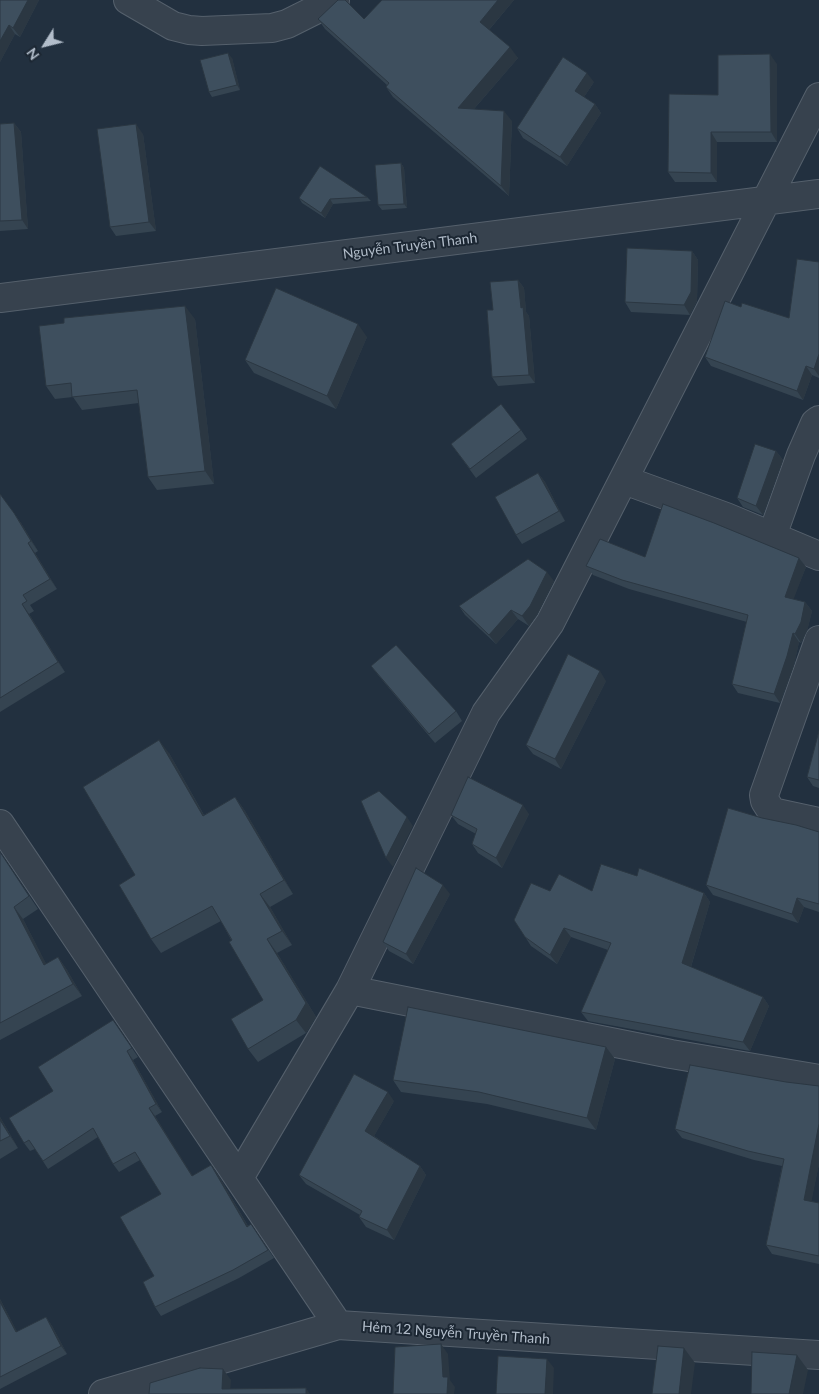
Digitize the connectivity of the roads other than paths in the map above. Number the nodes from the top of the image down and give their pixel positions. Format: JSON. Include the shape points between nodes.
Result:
{"nodes":[{"id":1,"x":128,"y":0,"type":"edge"},
{"id":2,"x":335,"y":0,"type":"edge"},
{"id":3,"x":819,"y":97,"type":"edge"},
{"id":4,"x":819,"y":194,"type":"edge"},
{"id":5,"x":766,"y":202,"type":"junction"},
{"id":6,"x":0,"y":298,"type":"edge"},
{"id":7,"x":819,"y":420,"type":"edge"},
{"id":8,"x":624,"y":480,"type":"junction"},
{"id":9,"x":772,"y":536,"type":"junction"},
{"id":10,"x":819,"y":556,"type":"edge"},
{"id":11,"x":819,"y":640,"type":"edge"},
{"id":12,"x":819,"y":822,"type":"edge"},
{"id":13,"x":0,"y":824,"type":"edge"},
{"id":14,"x":350,"y":990,"type":"junction"},
{"id":15,"x":819,"y":1079,"type":"edge"},
{"id":16,"x":239,"y":1178,"type":"junction"},
{"id":17,"x":338,"y":1325,"type":"junction"},
{"id":18,"x":819,"y":1355,"type":"edge"},
{"id":19,"x":103,"y":1394,"type":"edge"}],
"edges":[{"from":1,"to":2,"type":"street","via":[[173,26],[202,31],[272,28]]},
{"from":3,"to":5,"type":"street"},
{"from":4,"to":5,"type":"street","name":"Nguyễn Truyền Thanh"},
{"from":5,"to":6,"type":"street","name":"Nguyễn Truyền Thanh"},
{"from":5,"to":8,"type":"street"},
{"from":7,"to":9,"type":"street","via":[[814,423],[801,455]]},
{"from":8,"to":9,"type":"street"},
{"from":8,"to":14,"type":"street","via":[[550,623],[486,713]]},
{"from":9,"to":10,"type":"street"},
{"from":11,"to":12,"type":"street","via":[[764,795],[772,812]]},
{"from":13,"to":16,"type":"street"},
{"from":14,"to":15,"type":"street","via":[[671,1054]]},
{"from":14,"to":16,"type":"street"},
{"from":16,"to":17,"type":"street"},
{"from":17,"to":18,"type":"street","name":"Hẻm 12 Nguyễn Truyền Thanh"},
{"from":17,"to":19,"type":"street","name":"Hẻm 12 Nguyễn Truyền Thanh"}]}
